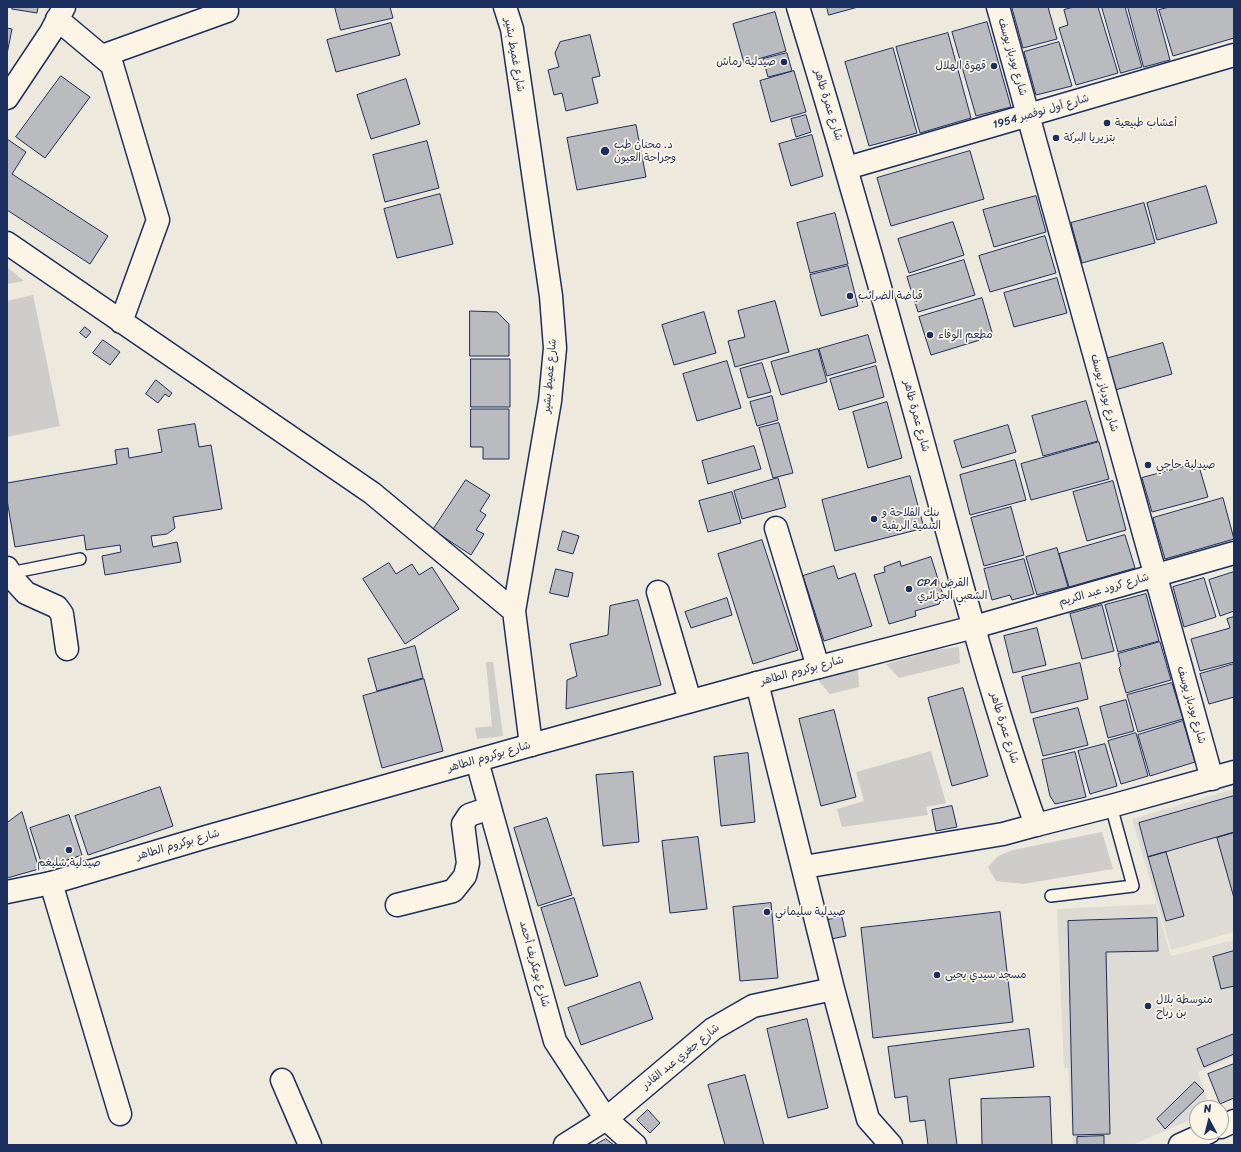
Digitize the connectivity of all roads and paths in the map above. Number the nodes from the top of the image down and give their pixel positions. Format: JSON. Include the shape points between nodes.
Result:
{"nodes":[{"id":1,"x":505,"y":7,"type":"edge"},
{"id":2,"x":798,"y":7,"type":"edge"},
{"id":3,"x":998,"y":7,"type":"edge"},
{"id":4,"x":227,"y":11,"type":"dead end"},
{"id":5,"x":60,"y":13,"type":"edge"},
{"id":6,"x":1234,"y":55,"type":"edge"},
{"id":7,"x":102,"y":56,"type":"junction"},
{"id":8,"x":7,"y":98,"type":"edge"},
{"id":9,"x":1029,"y":116,"type":"junction"},
{"id":10,"x":847,"y":168,"type":"junction"},
{"id":11,"x":7,"y":244,"type":"edge"},
{"id":12,"x":121,"y":322,"type":"junction"},
{"id":13,"x":776,"y":528,"type":"dead end"},
{"id":14,"x":1234,"y":553,"type":"edge"},
{"id":15,"x":80,"y":559,"type":"dead end"},
{"id":16,"x":8,"y":570,"type":"edge"},
{"id":17,"x":1154,"y":576,"type":"junction"},
{"id":18,"x":658,"y":592,"type":"dead end"},
{"id":19,"x":514,"y":611,"type":"junction"},
{"id":20,"x":974,"y":627,"type":"junction"},
{"id":21,"x":67,"y":649,"type":"dead end"},
{"id":22,"x":818,"y":667,"type":"junction"},
{"id":23,"x":757,"y":683,"type":"junction"},
{"id":24,"x":690,"y":701,"type":"junction"},
{"id":25,"x":530,"y":745,"type":"junction"},
{"id":26,"x":478,"y":760,"type":"junction"},
{"id":27,"x":1234,"y":772,"type":"edge"},
{"id":28,"x":1212,"y":779,"type":"junction"},
{"id":29,"x":1111,"y":806,"type":"junction"},
{"id":30,"x":490,"y":808,"type":"junction"},
{"id":31,"x":1036,"y":825,"type":"junction"},
{"id":32,"x":804,"y":867,"type":"junction"},
{"id":33,"x":51,"y":883,"type":"junction"},
{"id":34,"x":7,"y":892,"type":"edge"},
{"id":35,"x":1051,"y":896,"type":"dead end"},
{"id":36,"x":397,"y":905,"type":"dead end"},
{"id":37,"x":833,"y":989,"type":"junction"},
{"id":38,"x":282,"y":1080,"type":"dead end"},
{"id":39,"x":120,"y":1114,"type":"dead end"},
{"id":40,"x":606,"y":1119,"type":"junction"},
{"id":41,"x":1191,"y":1140,"type":"edge"},
{"id":42,"x":310,"y":1145,"type":"edge"},
{"id":43,"x":565,"y":1145,"type":"edge"},
{"id":44,"x":635,"y":1145,"type":"edge"},
{"id":45,"x":891,"y":1145,"type":"edge"},
{"id":46,"x":1180,"y":1145,"type":"edge"}],
"edges":[{"from":1,"to":19,"type":"street","name":"شارع غميط بشير","via":[[512,29],[550,288],[555,348],[550,401]]},
{"from":2,"to":10,"type":"street","name":"شارع عمرة طاهر"},
{"from":3,"to":9,"type":"street","name":"شارع بودباز يوسف"},
{"from":4,"to":7,"type":"street"},
{"from":5,"to":7,"type":"street"},
{"from":5,"to":8,"type":"street"},
{"from":6,"to":9,"type":"street","name":"شارع أول نوفمبر 1954"},
{"from":7,"to":12,"type":"street","via":[[112,65],[158,220]]},
{"from":9,"to":10,"type":"street","name":"شارع أول نوفمبر 1954"},
{"from":9,"to":17,"type":"street","name":"شارع بودباز يوسف"},
{"from":10,"to":20,"type":"street","name":"شارع عمرة طاهر"},
{"from":11,"to":12,"type":"street"},
{"from":12,"to":19,"type":"street","via":[[372,493]]},
{"from":13,"to":22,"type":"street"},
{"from":14,"to":17,"type":"street","name":"شارع كرود عبد الكريم"},
{"from":15,"to":16,"type":"lane"},
{"from":16,"to":21,"type":"street","via":[[26,593],[57,607],[62,614]]},
{"from":17,"to":20,"type":"street","name":"شارع كرود عبد الكريم"},
{"from":17,"to":28,"type":"street","name":"شارع بودباز يوسف"},
{"from":18,"to":24,"type":"street"},
{"from":19,"to":25,"type":"street","name":"شارع غميط بشير"},
{"from":20,"to":22,"type":"street","name":"شارع بوكروم الطاهر"},
{"from":20,"to":31,"type":"street","name":"شارع عمرة طاهر"},
{"from":22,"to":23,"type":"street","name":"شارع بوكروم الطاهر"},
{"from":23,"to":24,"type":"street","name":"شارع بوكروم الطاهر"},
{"from":23,"to":32,"type":"street"},
{"from":24,"to":25,"type":"street","name":"شارع بوكروم الطاهر"},
{"from":25,"to":26,"type":"street","name":"شارع بوكروم الطاهر"},
{"from":26,"to":30,"type":"street","name":"شارع بوعكريف أحمد"},
{"from":26,"to":33,"type":"street","name":"شارع بوكروم الطاهر"},
{"from":27,"to":28,"type":"street"},
{"from":28,"to":29,"type":"street"},
{"from":29,"to":31,"type":"street"},
{"from":29,"to":35,"type":"lane","via":[[1133,886]]},
{"from":30,"to":36,"type":"street","via":[[469,815],[463,824],[468,863],[465,876],[453,891]]},
{"from":30,"to":40,"type":"street","name":"شارع بوعكريف أحمد","via":[[555,1041]]},
{"from":31,"to":32,"type":"street","via":[[1003,834]]},
{"from":32,"to":37,"type":"street"},
{"from":33,"to":34,"type":"street","name":"شارع بوكروم الطاهر"},
{"from":33,"to":39,"type":"street"},
{"from":37,"to":40,"type":"street","name":"شارع جغري عبد القادر","via":[[753,1006],[720,1025]]},
{"from":37,"to":45,"type":"street","via":[[868,1119]]},
{"from":38,"to":42,"type":"street"},
{"from":40,"to":43,"type":"street","name":"شارع جغري عبد القادر"},
{"from":40,"to":44,"type":"street","name":"شارع بوعكريف أحمد"},
{"from":41,"to":46,"type":"street"}]}
